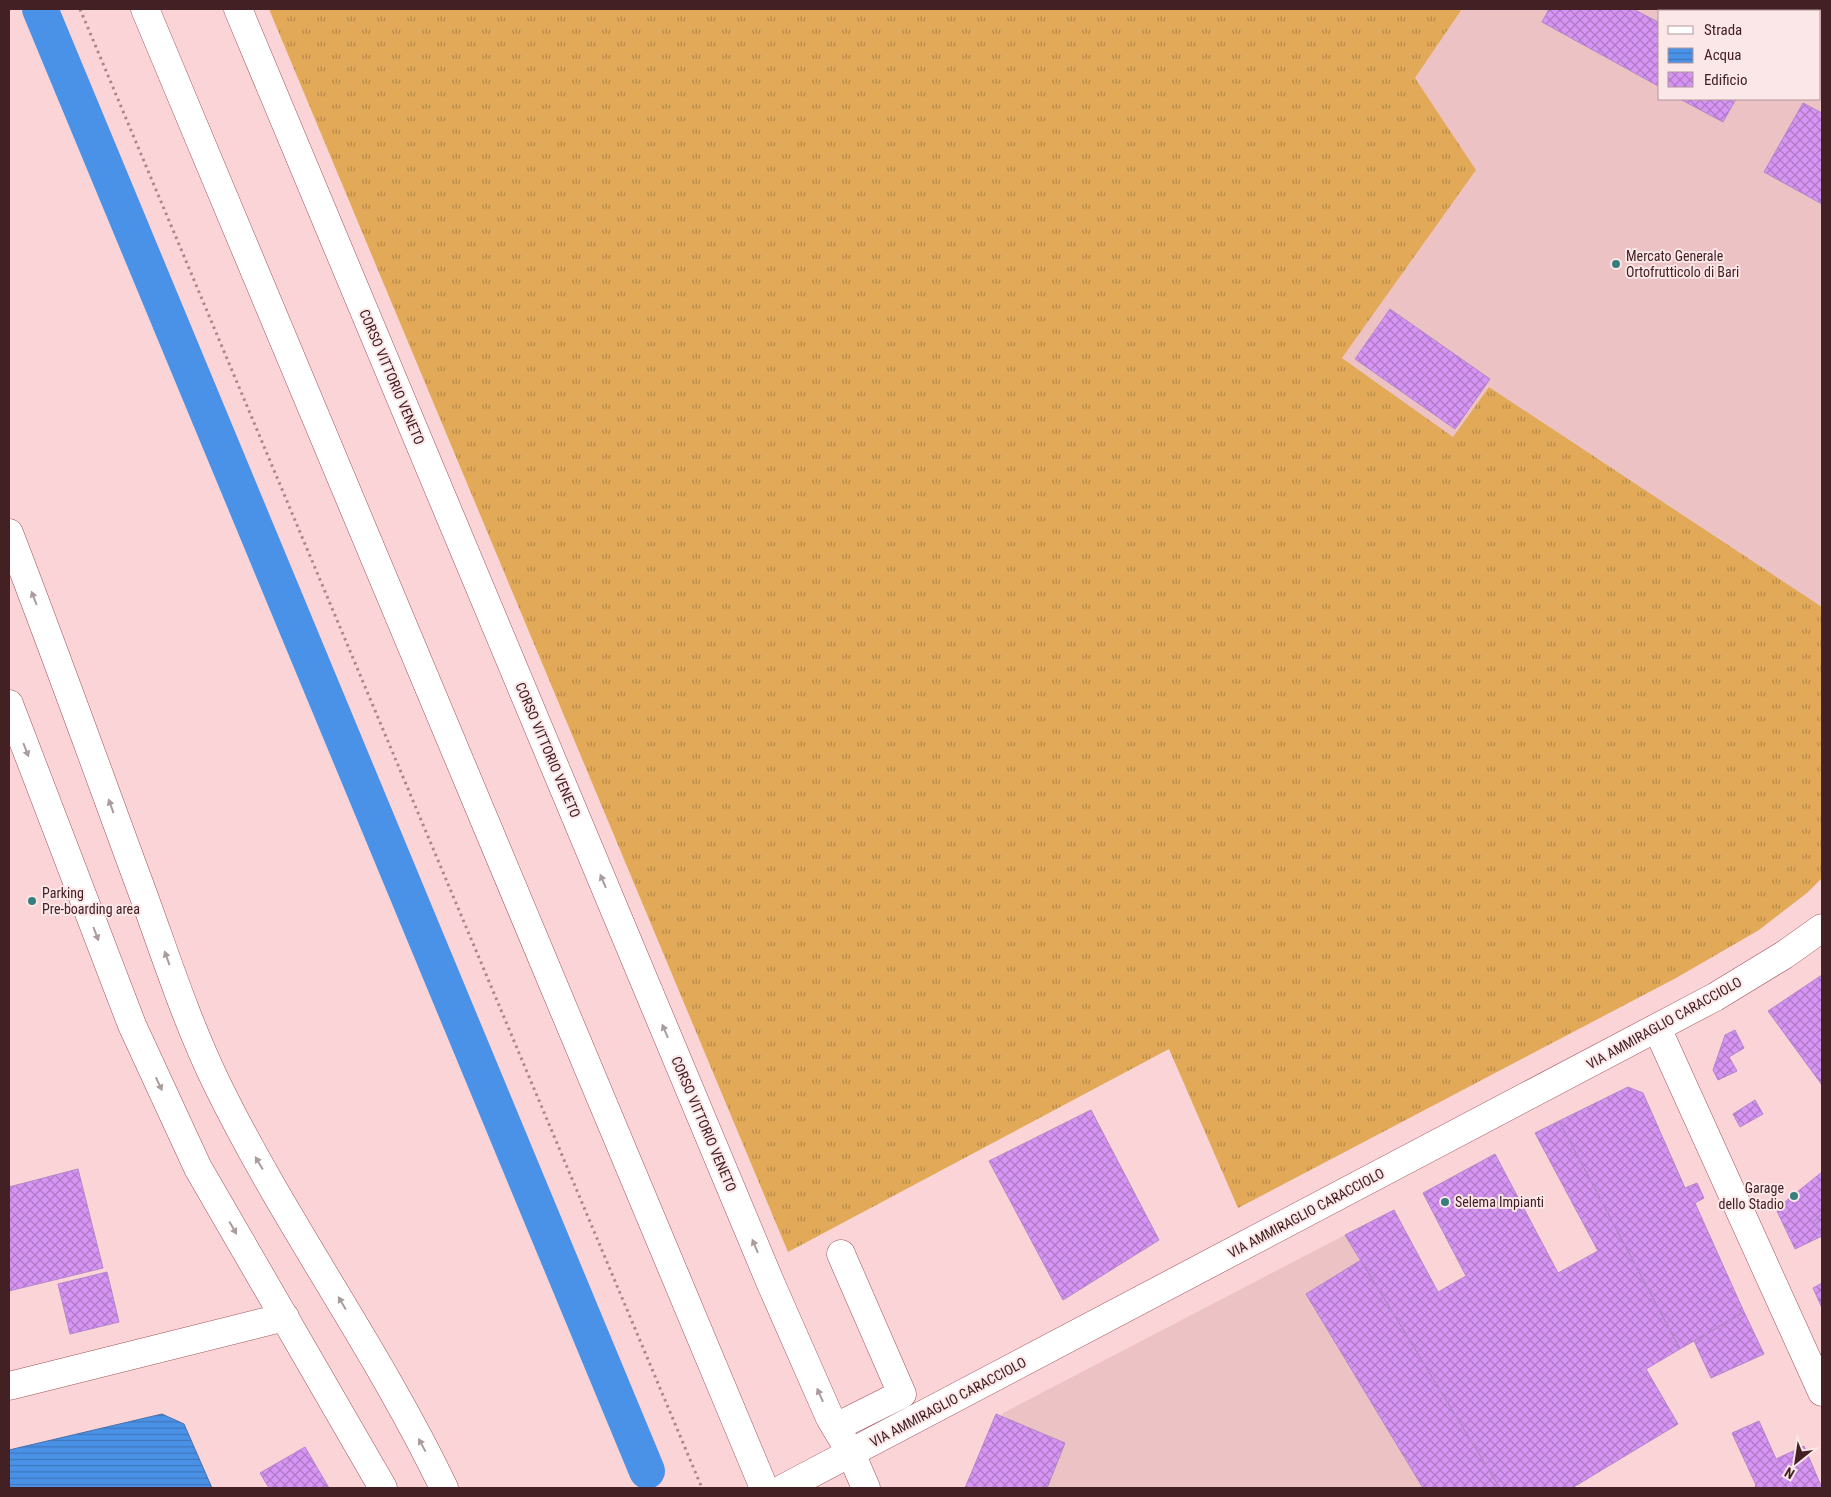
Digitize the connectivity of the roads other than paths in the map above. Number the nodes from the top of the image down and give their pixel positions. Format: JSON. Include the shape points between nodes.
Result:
{"nodes":[{"id":1,"x":145,"y":9,"type":"edge"},
{"id":2,"x":238,"y":9,"type":"edge"},
{"id":3,"x":9,"y":533,"type":"edge"},
{"id":4,"x":9,"y":704,"type":"edge"},
{"id":5,"x":1822,"y":928,"type":"edge"},
{"id":6,"x":1657,"y":1028,"type":"junction"},
{"id":7,"x":841,"y":1254,"type":"dead end"},
{"id":8,"x":285,"y":1317,"type":"junction"},
{"id":9,"x":9,"y":1386,"type":"edge"},
{"id":10,"x":1822,"y":1392,"type":"edge"},
{"id":11,"x":836,"y":1428,"type":"junction"},
{"id":12,"x":851,"y":1453,"type":"junction"},
{"id":13,"x":383,"y":1488,"type":"edge"},
{"id":14,"x":444,"y":1488,"type":"edge"},
{"id":15,"x":764,"y":1488,"type":"edge"},
{"id":16,"x":784,"y":1488,"type":"edge"},
{"id":17,"x":866,"y":1488,"type":"edge"}],
"edges":[{"from":1,"to":15,"type":"street"},
{"from":11,"to":2,"type":"street","name":"CORSO VITTORIO VENETO","one_way":true,"via":[[767,1274]]},
{"from":14,"to":3,"type":"street","one_way":true,"via":[[390,1384],[249,1146],[216,1080],[184,1004]]},
{"from":4,"to":8,"type":"street","one_way":true,"via":[[132,1025],[198,1168]]},
{"from":5,"to":6,"type":"street","name":"VIA AMMIRAGLIO CARACCIOLO","via":[[1715,997]]},
{"from":6,"to":10,"type":"street"},
{"from":6,"to":12,"type":"street","name":"VIA AMMIRAGLIO CARACCIOLO"},
{"from":7,"to":11,"type":"street","via":[[902,1394]]},
{"from":8,"to":9,"type":"street"},
{"from":8,"to":13,"type":"street"},
{"from":11,"to":12,"type":"street","name":"CORSO VITTORIO VENETO"},
{"from":12,"to":16,"type":"street","name":"VIA AMMIRAGLIO CARACCIOLO"},
{"from":12,"to":17,"type":"street","name":"CORSO VITTORIO VENETO"}]}
